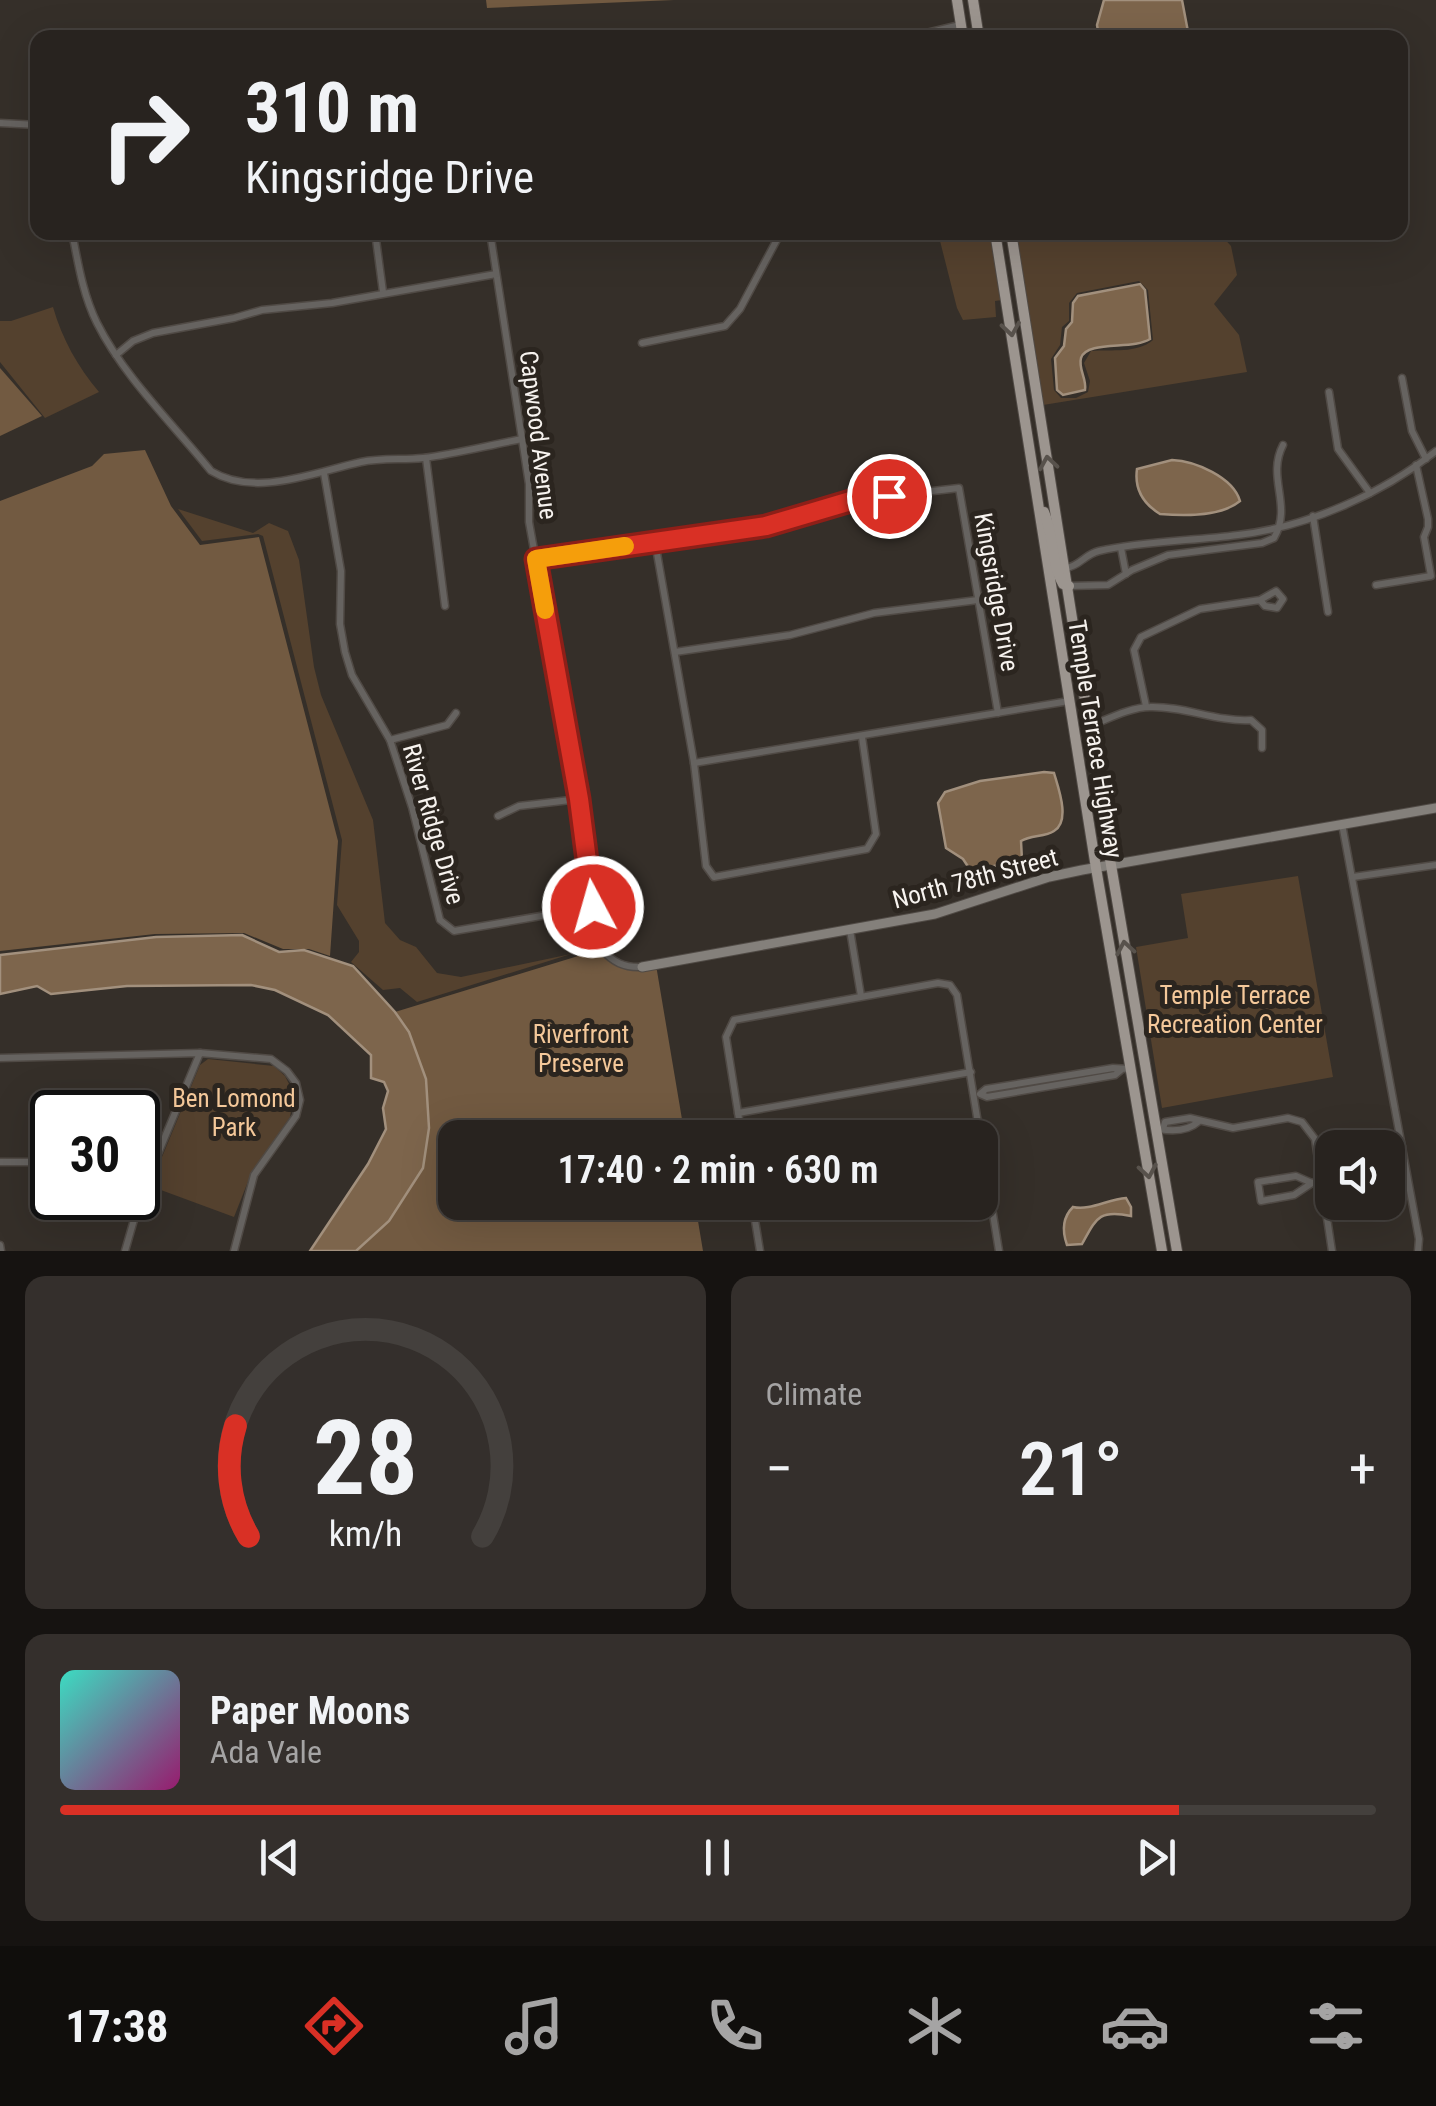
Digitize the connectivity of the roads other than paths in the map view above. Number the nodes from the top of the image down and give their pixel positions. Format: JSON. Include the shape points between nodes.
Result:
{"nodes":[{"id":1,"x":957,"y":0,"type":"edge"},
{"id":2,"x":973,"y":0,"type":"edge"},
{"id":3,"x":961,"y":25,"type":"junction"},
{"id":4,"x":940,"y":30,"type":"edge"},
{"id":5,"x":962,"y":30,"type":"edge"},
{"id":6,"x":979,"y":30,"type":"edge"},
{"id":7,"x":0,"y":123,"type":"edge"},
{"id":8,"x":30,"y":124,"type":"edge"},
{"id":9,"x":74,"y":240,"type":"edge"},
{"id":10,"x":377,"y":240,"type":"edge"},
{"id":11,"x":491,"y":240,"type":"edge"},
{"id":12,"x":777,"y":240,"type":"edge"},
{"id":13,"x":996,"y":240,"type":"edge"},
{"id":14,"x":1012,"y":240,"type":"edge"},
{"id":15,"x":496,"y":274,"type":"junction"},
{"id":16,"x":384,"y":292,"type":"junction"},
{"id":17,"x":642,"y":343,"type":"dead end"},
{"id":18,"x":116,"y":355,"type":"junction"},
{"id":19,"x":1031,"y":358,"type":"junction"},
{"id":20,"x":1017,"y":361,"type":"junction"},
{"id":21,"x":1402,"y":378,"type":"dead end"},
{"id":22,"x":1328,"y":392,"type":"dead end"},
{"id":23,"x":522,"y":438,"type":"junction"},
{"id":24,"x":1284,"y":446,"type":"dead end"},
{"id":25,"x":1436,"y":451,"type":"edge"},
{"id":26,"x":426,"y":458,"type":"junction"},
{"id":27,"x":1426,"y":459,"type":"junction"},
{"id":28,"x":1416,"y":464,"type":"junction"},
{"id":29,"x":324,"y":473,"type":"junction"},
{"id":30,"x":1370,"y":493,"type":"junction"},
{"id":31,"x":1038,"y":502,"type":"junction"},
{"id":32,"x":1314,"y":516,"type":"junction"},
{"id":33,"x":1280,"y":526,"type":"junction"},
{"id":34,"x":655,"y":542,"type":"junction"},
{"id":35,"x":1121,"y":548,"type":"junction"},
{"id":36,"x":536,"y":559,"type":"junction"},
{"id":37,"x":1066,"y":568,"type":"junction"},
{"id":38,"x":1126,"y":574,"type":"junction"},
{"id":39,"x":1376,"y":585,"type":"dead end"},
{"id":40,"x":1069,"y":586,"type":"junction"},
{"id":41,"x":978,"y":600,"type":"junction"},
{"id":42,"x":1260,"y":600,"type":"dead end"},
{"id":43,"x":445,"y":606,"type":"dead end"},
{"id":44,"x":1328,"y":612,"type":"dead end"},
{"id":45,"x":675,"y":652,"type":"junction"},
{"id":46,"x":1084,"y":698,"type":"junction"},
{"id":47,"x":1069,"y":701,"type":"junction"},
{"id":48,"x":1146,"y":706,"type":"junction"},
{"id":49,"x":998,"y":712,"type":"junction"},
{"id":50,"x":456,"y":713,"type":"dead end"},
{"id":51,"x":1089,"y":726,"type":"junction"},
{"id":52,"x":862,"y":737,"type":"junction"},
{"id":53,"x":390,"y":740,"type":"junction"},
{"id":54,"x":1262,"y":748,"type":"dead end"},
{"id":55,"x":694,"y":764,"type":"junction"},
{"id":56,"x":579,"y":799,"type":"junction"},
{"id":57,"x":1436,"y":808,"type":"edge"},
{"id":58,"x":498,"y":816,"type":"dead end"},
{"id":59,"x":1342,"y":824,"type":"junction"},
{"id":60,"x":1111,"y":865,"type":"junction"},
{"id":61,"x":1436,"y":865,"type":"edge"},
{"id":62,"x":1096,"y":868,"type":"junction"},
{"id":63,"x":1353,"y":877,"type":"junction"},
{"id":64,"x":593,"y":907,"type":"junction"},
{"id":65,"x":850,"y":930,"type":"junction"},
{"id":66,"x":642,"y":967,"type":"joint"},
{"id":67,"x":861,"y":996,"type":"junction"},
{"id":68,"x":200,"y":1053,"type":"junction"},
{"id":69,"x":0,"y":1058,"type":"edge"},
{"id":70,"x":1126,"y":1069,"type":"junction"},
{"id":71,"x":971,"y":1072,"type":"junction"},
{"id":72,"x":978,"y":1095,"type":"junction"},
{"id":73,"x":738,"y":1113,"type":"junction"},
{"id":74,"x":739,"y":1120,"type":"edge"},
{"id":75,"x":980,"y":1120,"type":"edge"},
{"id":76,"x":1159,"y":1129,"type":"junction"},
{"id":77,"x":160,"y":1145,"type":"edge"},
{"id":78,"x":1315,"y":1145,"type":"edge"},
{"id":79,"x":0,"y":1162,"type":"edge"},
{"id":80,"x":30,"y":1162,"type":"edge"},
{"id":81,"x":1315,"y":1182,"type":"edge"},
{"id":82,"x":1312,"y":1183,"type":"junction"},
{"id":83,"x":133,"y":1220,"type":"edge"},
{"id":84,"x":755,"y":1220,"type":"edge"},
{"id":85,"x":994,"y":1220,"type":"edge"},
{"id":86,"x":1328,"y":1220,"type":"edge"},
{"id":87,"x":125,"y":1251,"type":"edge"},
{"id":88,"x":234,"y":1251,"type":"edge"},
{"id":89,"x":760,"y":1251,"type":"edge"},
{"id":90,"x":1000,"y":1251,"type":"edge"},
{"id":91,"x":1162,"y":1251,"type":"edge"},
{"id":92,"x":1177,"y":1251,"type":"edge"},
{"id":93,"x":1332,"y":1251,"type":"edge"},
{"id":94,"x":1418,"y":1251,"type":"edge"}],
"edges":[{"from":1,"to":3,"type":"main road"},
{"from":2,"to":6,"type":"main road"},
{"from":3,"to":4,"type":"street"},
{"from":3,"to":5,"type":"main road"},
{"from":7,"to":8,"type":"street"},
{"from":9,"to":18,"type":"street","via":[[96,320]]},
{"from":10,"to":16,"type":"street"},
{"from":11,"to":15,"type":"street","name":"Capwood Avenue"},
{"from":12,"to":17,"type":"street","via":[[725,326]]},
{"from":13,"to":20,"type":"main road","name":"Temple Terrace Highway","one_way":true},
{"from":14,"to":19,"type":"main road","name":"Temple Terrace Highway"},
{"from":15,"to":16,"type":"street"},
{"from":15,"to":23,"type":"street","name":"Capwood Avenue"},
{"from":16,"to":18,"type":"street","via":[[154,333]]},
{"from":18,"to":29,"type":"street","via":[[224,479],[241,484]]},
{"from":19,"to":20,"type":"main road"},
{"from":37,"to":19,"type":"main road","name":"Temple Terrace Highway","one_way":true},
{"from":20,"to":31,"type":"main road","name":"Temple Terrace Highway"},
{"from":21,"to":27,"type":"street","via":[[1412,431]]},
{"from":22,"to":30,"type":"street","via":[[1338,450]]},
{"from":23,"to":26,"type":"street"},
{"from":23,"to":36,"type":"street","name":"Capwood Avenue"},
{"from":24,"to":33,"type":"street","via":[[1276,470]]},
{"from":25,"to":27,"type":"street"},
{"from":26,"to":29,"type":"street","via":[[363,462]]},
{"from":26,"to":43,"type":"street"},
{"from":27,"to":28,"type":"street"},
{"from":28,"to":30,"type":"street"},
{"from":28,"to":39,"type":"street","via":[[1428,518],[1430,576]]},
{"from":29,"to":53,"type":"street","name":"River Ridge Drive","via":[[341,571],[344,652]]},
{"from":30,"to":32,"type":"street"},
{"from":31,"to":40,"type":"main road","via":[[1060,581]]},
{"from":31,"to":47,"type":"main road","name":"Temple Terrace Highway"},
{"from":32,"to":33,"type":"street"},
{"from":32,"to":44,"type":"street"},
{"from":33,"to":35,"type":"street"},
{"from":33,"to":38,"type":"street","via":[[1262,543],[1168,555]]},
{"from":34,"to":36,"type":"street","name":"Kingsridge Drive"},
{"from":34,"to":41,"type":"street","name":"Kingsridge Drive","via":[[766,526],[854,500],[960,488]]},
{"from":34,"to":45,"type":"street"},
{"from":35,"to":37,"type":"street","via":[[1097,551]]},
{"from":35,"to":38,"type":"street"},
{"from":36,"to":56,"type":"street","name":"Capwood Avenue"},
{"from":37,"to":40,"type":"main road","name":"Temple Terrace Highway"},
{"from":38,"to":40,"type":"street","via":[[1108,585]]},
{"from":40,"to":46,"type":"main road","name":"Temple Terrace Highway"},
{"from":41,"to":45,"type":"street"},
{"from":41,"to":49,"type":"street","name":"Kingsridge Drive"},
{"from":42,"to":48,"type":"street","via":[[1200,610],[1141,637],[1134,650]]},
{"from":45,"to":55,"type":"street"},
{"from":46,"to":47,"type":"main road"},
{"from":46,"to":51,"type":"main road","name":"Temple Terrace Highway"},
{"from":47,"to":49,"type":"street"},
{"from":47,"to":62,"type":"main road","name":"Temple Terrace Highway"},
{"from":48,"to":51,"type":"street"},
{"from":48,"to":54,"type":"street","via":[[1251,720],[1262,730]]},
{"from":49,"to":52,"type":"street"},
{"from":50,"to":53,"type":"street","via":[[447,725]]},
{"from":51,"to":60,"type":"main road","name":"Temple Terrace Highway"},
{"from":52,"to":55,"type":"street"},
{"from":52,"to":55,"type":"street","via":[[876,834],[868,850],[714,877],[706,866]]},
{"from":53,"to":64,"type":"street","name":"River Ridge Drive","via":[[440,920],[454,931]]},
{"from":56,"to":58,"type":"street","via":[[519,806]]},
{"from":56,"to":64,"type":"street","name":"Capwood Avenue"},
{"from":57,"to":59,"type":"street","name":"North 78th Street"},
{"from":59,"to":60,"type":"street","name":"North 78th Street"},
{"from":59,"to":63,"type":"street"},
{"from":60,"to":62,"type":"street","name":"North 78th Street"},
{"from":76,"to":60,"type":"main road","name":"Temple Terrace Highway","one_way":true},
{"from":61,"to":63,"type":"street"},
{"from":62,"to":65,"type":"street","name":"North 78th Street","via":[[935,914]]},
{"from":62,"to":70,"type":"main road","name":"Temple Terrace Highway"},
{"from":63,"to":94,"type":"street"},
{"from":64,"to":66,"type":"street","name":"Capwood Avenue","via":[[600,949],[612,961]]},
{"from":65,"to":66,"type":"street","name":"North 78th Street"},
{"from":65,"to":67,"type":"street"},
{"from":67,"to":71,"type":"street","via":[[938,983],[954,990]]},
{"from":67,"to":73,"type":"street","via":[[729,1024]]},
{"from":68,"to":69,"type":"street"},
{"from":68,"to":77,"type":"street"},
{"from":68,"to":88,"type":"street","via":[[271,1060],[287,1070],[300,1100],[289,1130],[254,1175]]},
{"from":70,"to":72,"type":"street"},
{"from":70,"to":76,"type":"main road","via":[[1140,1077],[1150,1127]]},
{"from":70,"to":91,"type":"main road","name":"Temple Terrace Highway","one_way":true},
{"from":71,"to":72,"type":"street"},
{"from":71,"to":73,"type":"street"},
{"from":72,"to":75,"type":"street"},
{"from":73,"to":74,"type":"street"},
{"from":76,"to":78,"type":"street","via":[[1190,1118],[1233,1128],[1288,1118],[1313,1135]]},
{"from":76,"to":92,"type":"main road","name":"Temple Terrace Highway"},
{"from":79,"to":80,"type":"street"},
{"from":81,"to":82,"type":"street"},
{"from":82,"to":82,"type":"street","via":[[1296,1176],[1258,1182],[1261,1201],[1294,1195]]},
{"from":83,"to":87,"type":"street"},
{"from":84,"to":89,"type":"street"},
{"from":85,"to":90,"type":"street"},
{"from":86,"to":93,"type":"street"}]}
